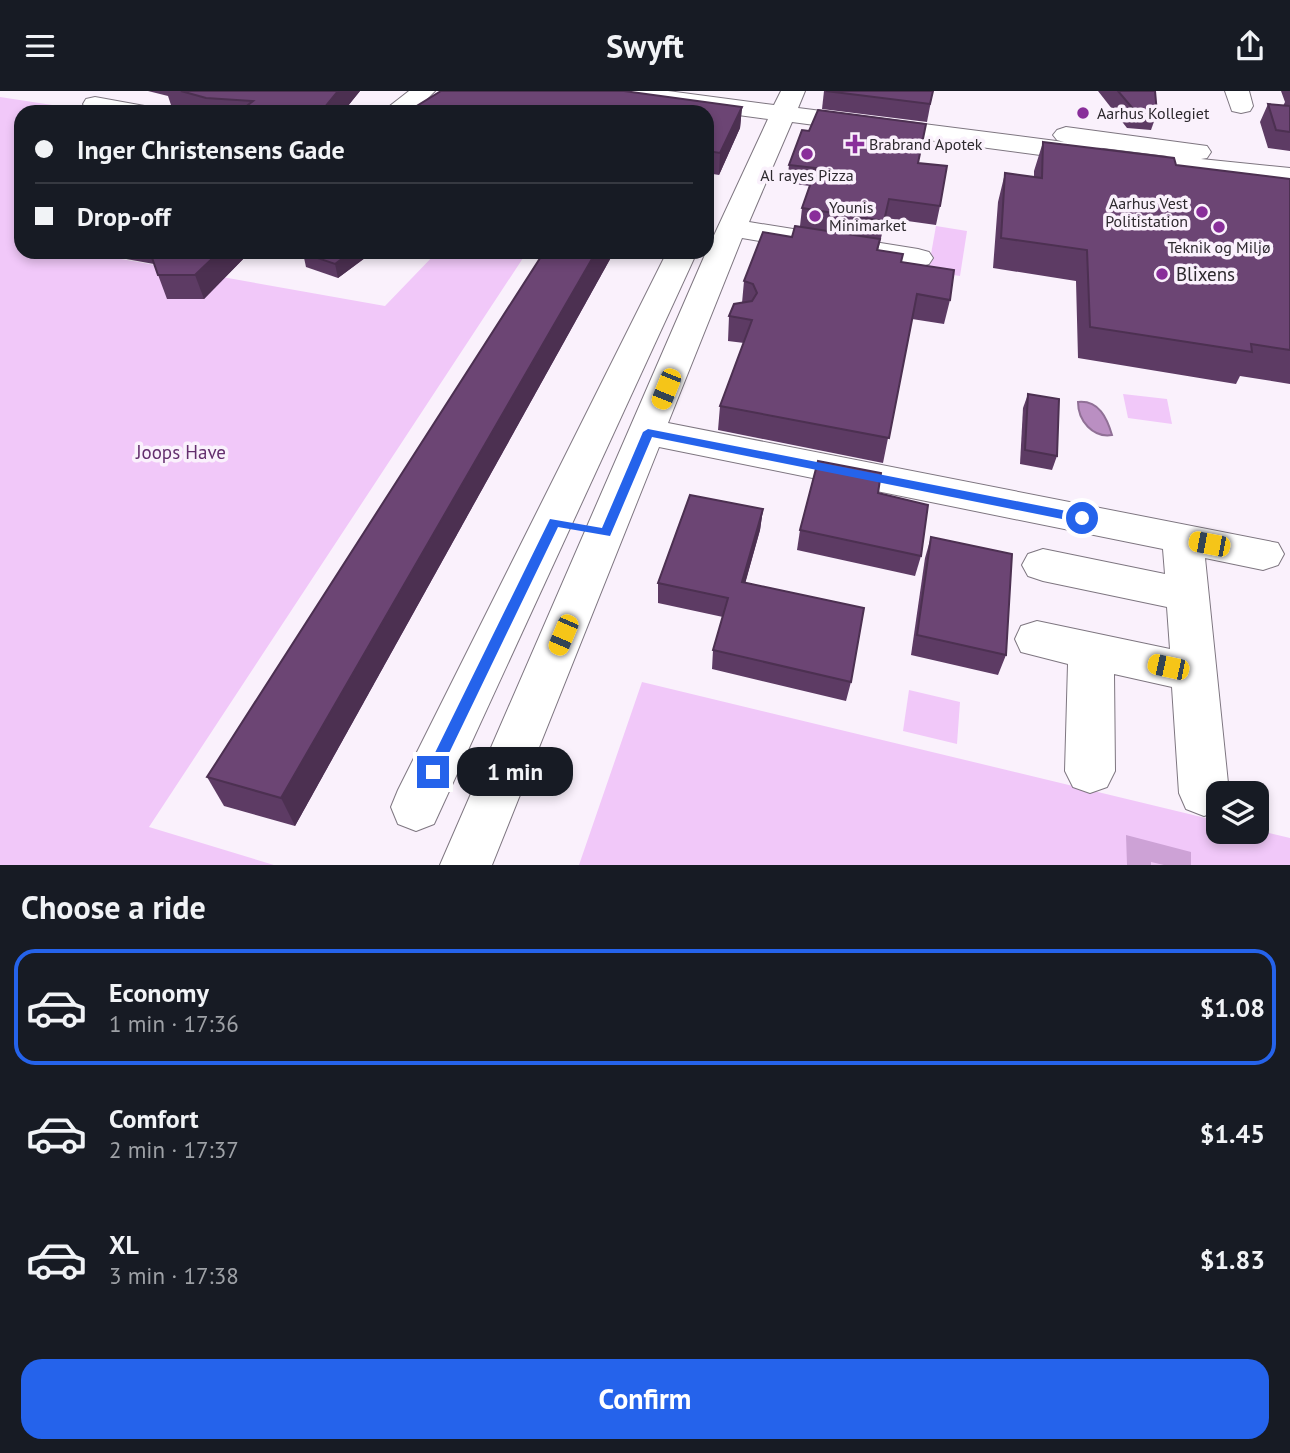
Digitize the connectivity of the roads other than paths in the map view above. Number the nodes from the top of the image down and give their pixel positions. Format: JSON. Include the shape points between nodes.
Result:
{"nodes":[{"id":1,"x":423,"y":91,"type":"edge"},
{"id":2,"x":612,"y":91,"type":"edge"},
{"id":3,"x":724,"y":91,"type":"edge"},
{"id":4,"x":104,"y":97,"type":"edge"},
{"id":5,"x":788,"y":101,"type":"edge"},
{"id":6,"x":124,"y":105,"type":"edge"},
{"id":7,"x":409,"y":105,"type":"edge"},
{"id":8,"x":656,"y":105,"type":"edge"},
{"id":9,"x":1290,"y":164,"type":"edge"},
{"id":10,"x":1209,"y":169,"type":"junction"},
{"id":11,"x":1290,"y":176,"type":"edge"},
{"id":12,"x":1290,"y":184,"type":"edge"},
{"id":13,"x":714,"y":230,"type":"edge"},
{"id":14,"x":714,"y":235,"type":"edge"},
{"id":15,"x":918,"y":258,"type":"dead end"},
{"id":16,"x":698,"y":259,"type":"edge"},
{"id":17,"x":711,"y":259,"type":"edge"},
{"id":18,"x":648,"y":432,"type":"junction"},
{"id":19,"x":554,"y":522,"type":"junction"},
{"id":20,"x":606,"y":533,"type":"junction"},
{"id":21,"x":1182,"y":539,"type":"junction"},
{"id":22,"x":1263,"y":554,"type":"dead end"},
{"id":23,"x":1043,"y":565,"type":"dead end"},
{"id":24,"x":1188,"y":595,"type":"junction"},
{"id":25,"x":1037,"y":639,"type":"dead end"},
{"id":26,"x":1091,"y":650,"type":"junction"},
{"id":27,"x":1194,"y":673,"type":"junction"},
{"id":28,"x":1090,"y":771,"type":"dead end"},
{"id":29,"x":1204,"y":793,"type":"dead end"},
{"id":30,"x":416,"y":807,"type":"dead end"},
{"id":31,"x":466,"y":865,"type":"edge"}],
"edges":[{"from":1,"to":7,"type":"street"},
{"from":2,"to":8,"type":"street"},
{"from":3,"to":5,"type":"street"},
{"from":4,"to":6,"type":"street"},
{"from":5,"to":8,"type":"street"},
{"from":5,"to":9,"type":"street"},
{"from":5,"to":10,"type":"street"},
{"from":5,"to":13,"type":"street"},
{"from":10,"to":11,"type":"street"},
{"from":10,"to":12,"type":"street"},
{"from":14,"to":15,"type":"street"},
{"from":16,"to":19,"type":"street"},
{"from":17,"to":18,"type":"street","via":[[711,312]]},
{"from":18,"to":20,"type":"street"},
{"from":18,"to":21,"type":"street"},
{"from":19,"to":20,"type":"street"},
{"from":19,"to":30,"type":"street"},
{"from":20,"to":31,"type":"street"},
{"from":21,"to":22,"type":"street"},
{"from":21,"to":24,"type":"street"},
{"from":23,"to":24,"type":"street"},
{"from":24,"to":27,"type":"street"},
{"from":25,"to":26,"type":"street"},
{"from":26,"to":27,"type":"street"},
{"from":26,"to":28,"type":"street"},
{"from":27,"to":29,"type":"street"}]}
